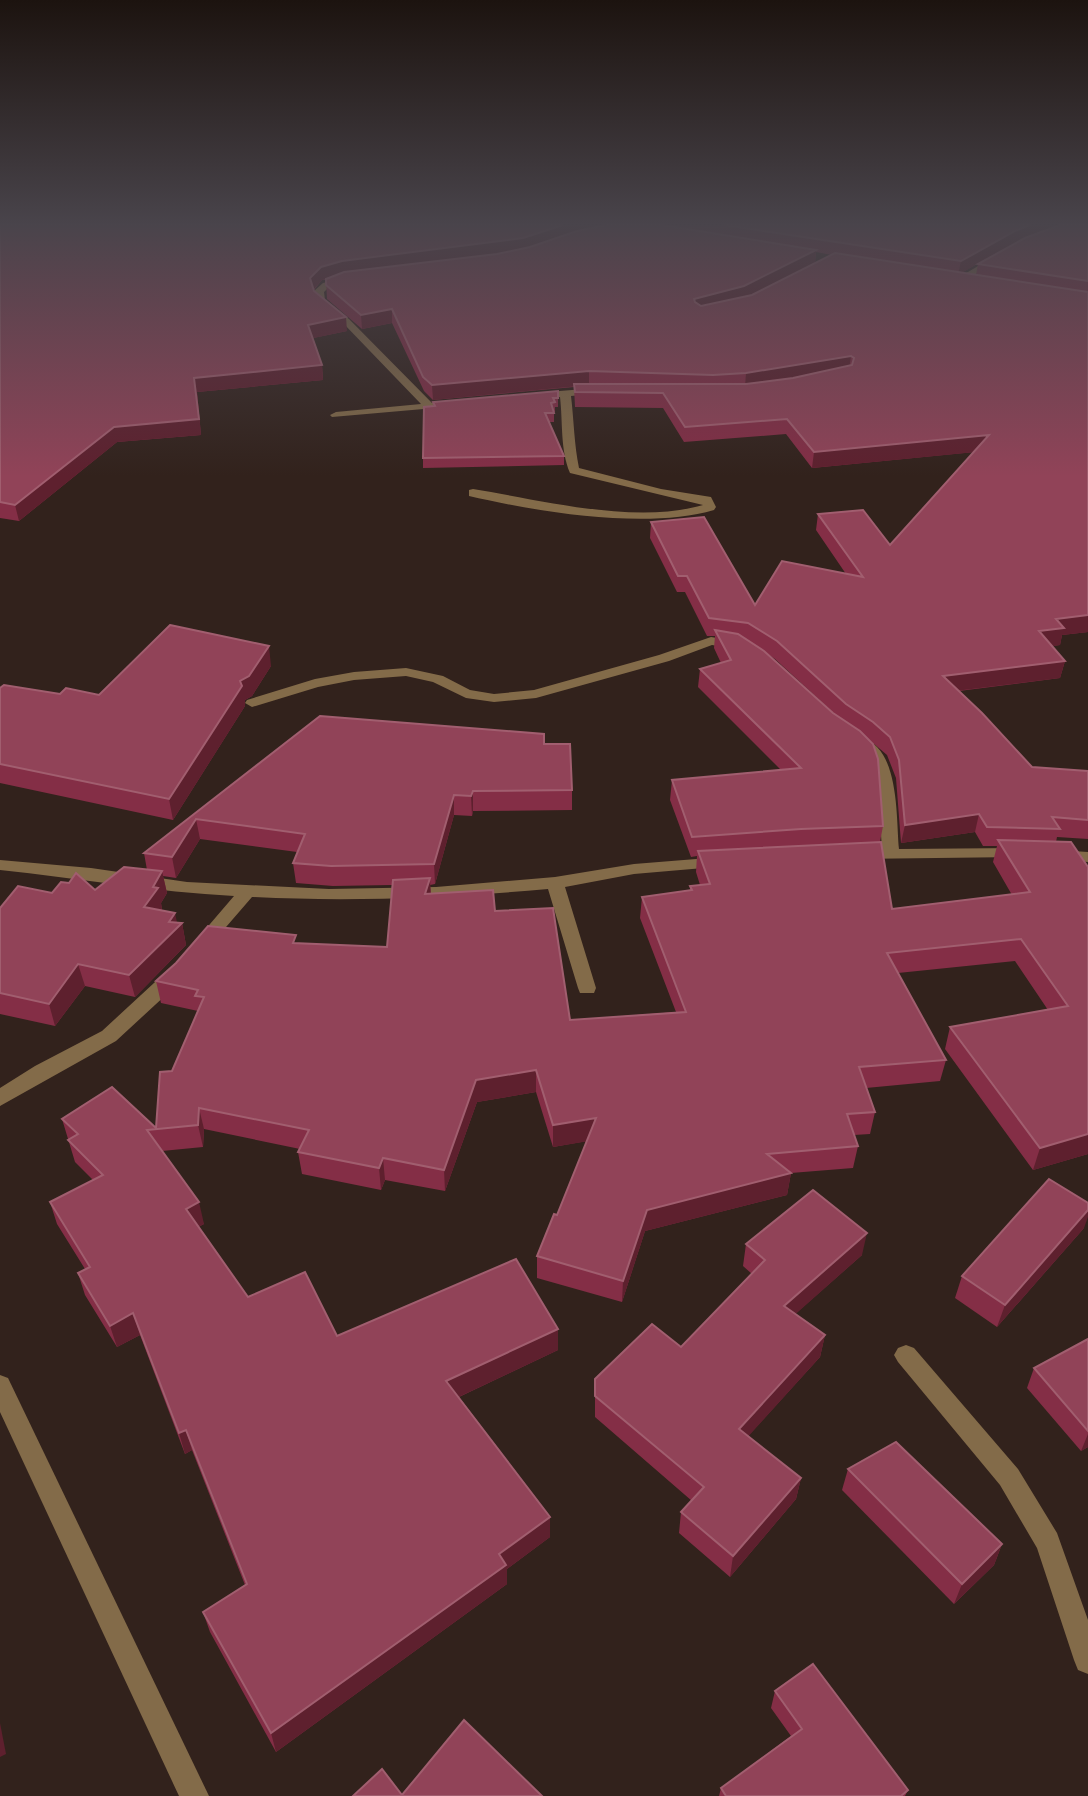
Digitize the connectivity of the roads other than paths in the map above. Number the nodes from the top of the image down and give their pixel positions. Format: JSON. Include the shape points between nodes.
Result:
{"nodes":[{"id":1,"x":329,"y":308,"type":"edge"},
{"id":2,"x":616,"y":391,"type":"edge"},
{"id":3,"x":565,"y":394,"type":"junction"},
{"id":4,"x":524,"y":397,"type":"edge"},
{"id":5,"x":470,"y":402,"type":"edge"},
{"id":6,"x":429,"y":406,"type":"junction"},
{"id":7,"x":336,"y":415,"type":"dead end"},
{"id":8,"x":472,"y":493,"type":"dead end"},
{"id":9,"x":751,"y":652,"type":"edge"},
{"id":10,"x":252,"y":703,"type":"dead end"},
{"id":11,"x":846,"y":733,"type":"edge"},
{"id":12,"x":891,"y":854,"type":"junction"},
{"id":13,"x":838,"y":855,"type":"edge"},
{"id":14,"x":1088,"y":857,"type":"edge"},
{"id":15,"x":743,"y":861,"type":"edge"},
{"id":16,"x":0,"y":866,"type":"edge"},
{"id":17,"x":555,"y":883,"type":"junction"},
{"id":18,"x":246,"y":893,"type":"junction"},
{"id":19,"x":587,"y":988,"type":"dead end"},
{"id":20,"x":0,"y":1098,"type":"edge"},
{"id":21,"x":906,"y":1355,"type":"dead end"},
{"id":22,"x":0,"y":1386,"type":"edge"},
{"id":23,"x":1088,"y":1660,"type":"edge"},
{"id":24,"x":194,"y":1796,"type":"edge"}],
"edges":[{"from":1,"to":6,"type":"street"},
{"from":2,"to":3,"type":"street"},
{"from":3,"to":4,"type":"street"},
{"from":3,"to":8,"type":"street","via":[[574,470],[660,493],[707,500],[710,507],[698,513],[644,516]]},
{"from":5,"to":6,"type":"street"},
{"from":6,"to":7,"type":"street"},
{"from":9,"to":10,"type":"street","via":[[711,641],[537,694],[494,698],[466,694],[438,679],[407,672],[315,683]]},
{"from":11,"to":12,"type":"street","via":[[879,760],[885,778]]},
{"from":12,"to":13,"type":"street"},
{"from":12,"to":14,"type":"street"},
{"from":15,"to":17,"type":"street","via":[[634,869]]},
{"from":16,"to":18,"type":"street"},
{"from":17,"to":18,"type":"street","via":[[436,893]]},
{"from":17,"to":19,"type":"street"},
{"from":18,"to":20,"type":"street","via":[[172,978],[109,1036]]},
{"from":21,"to":23,"type":"street","via":[[1009,1477],[1048,1542]]},
{"from":22,"to":24,"type":"street"}]}
